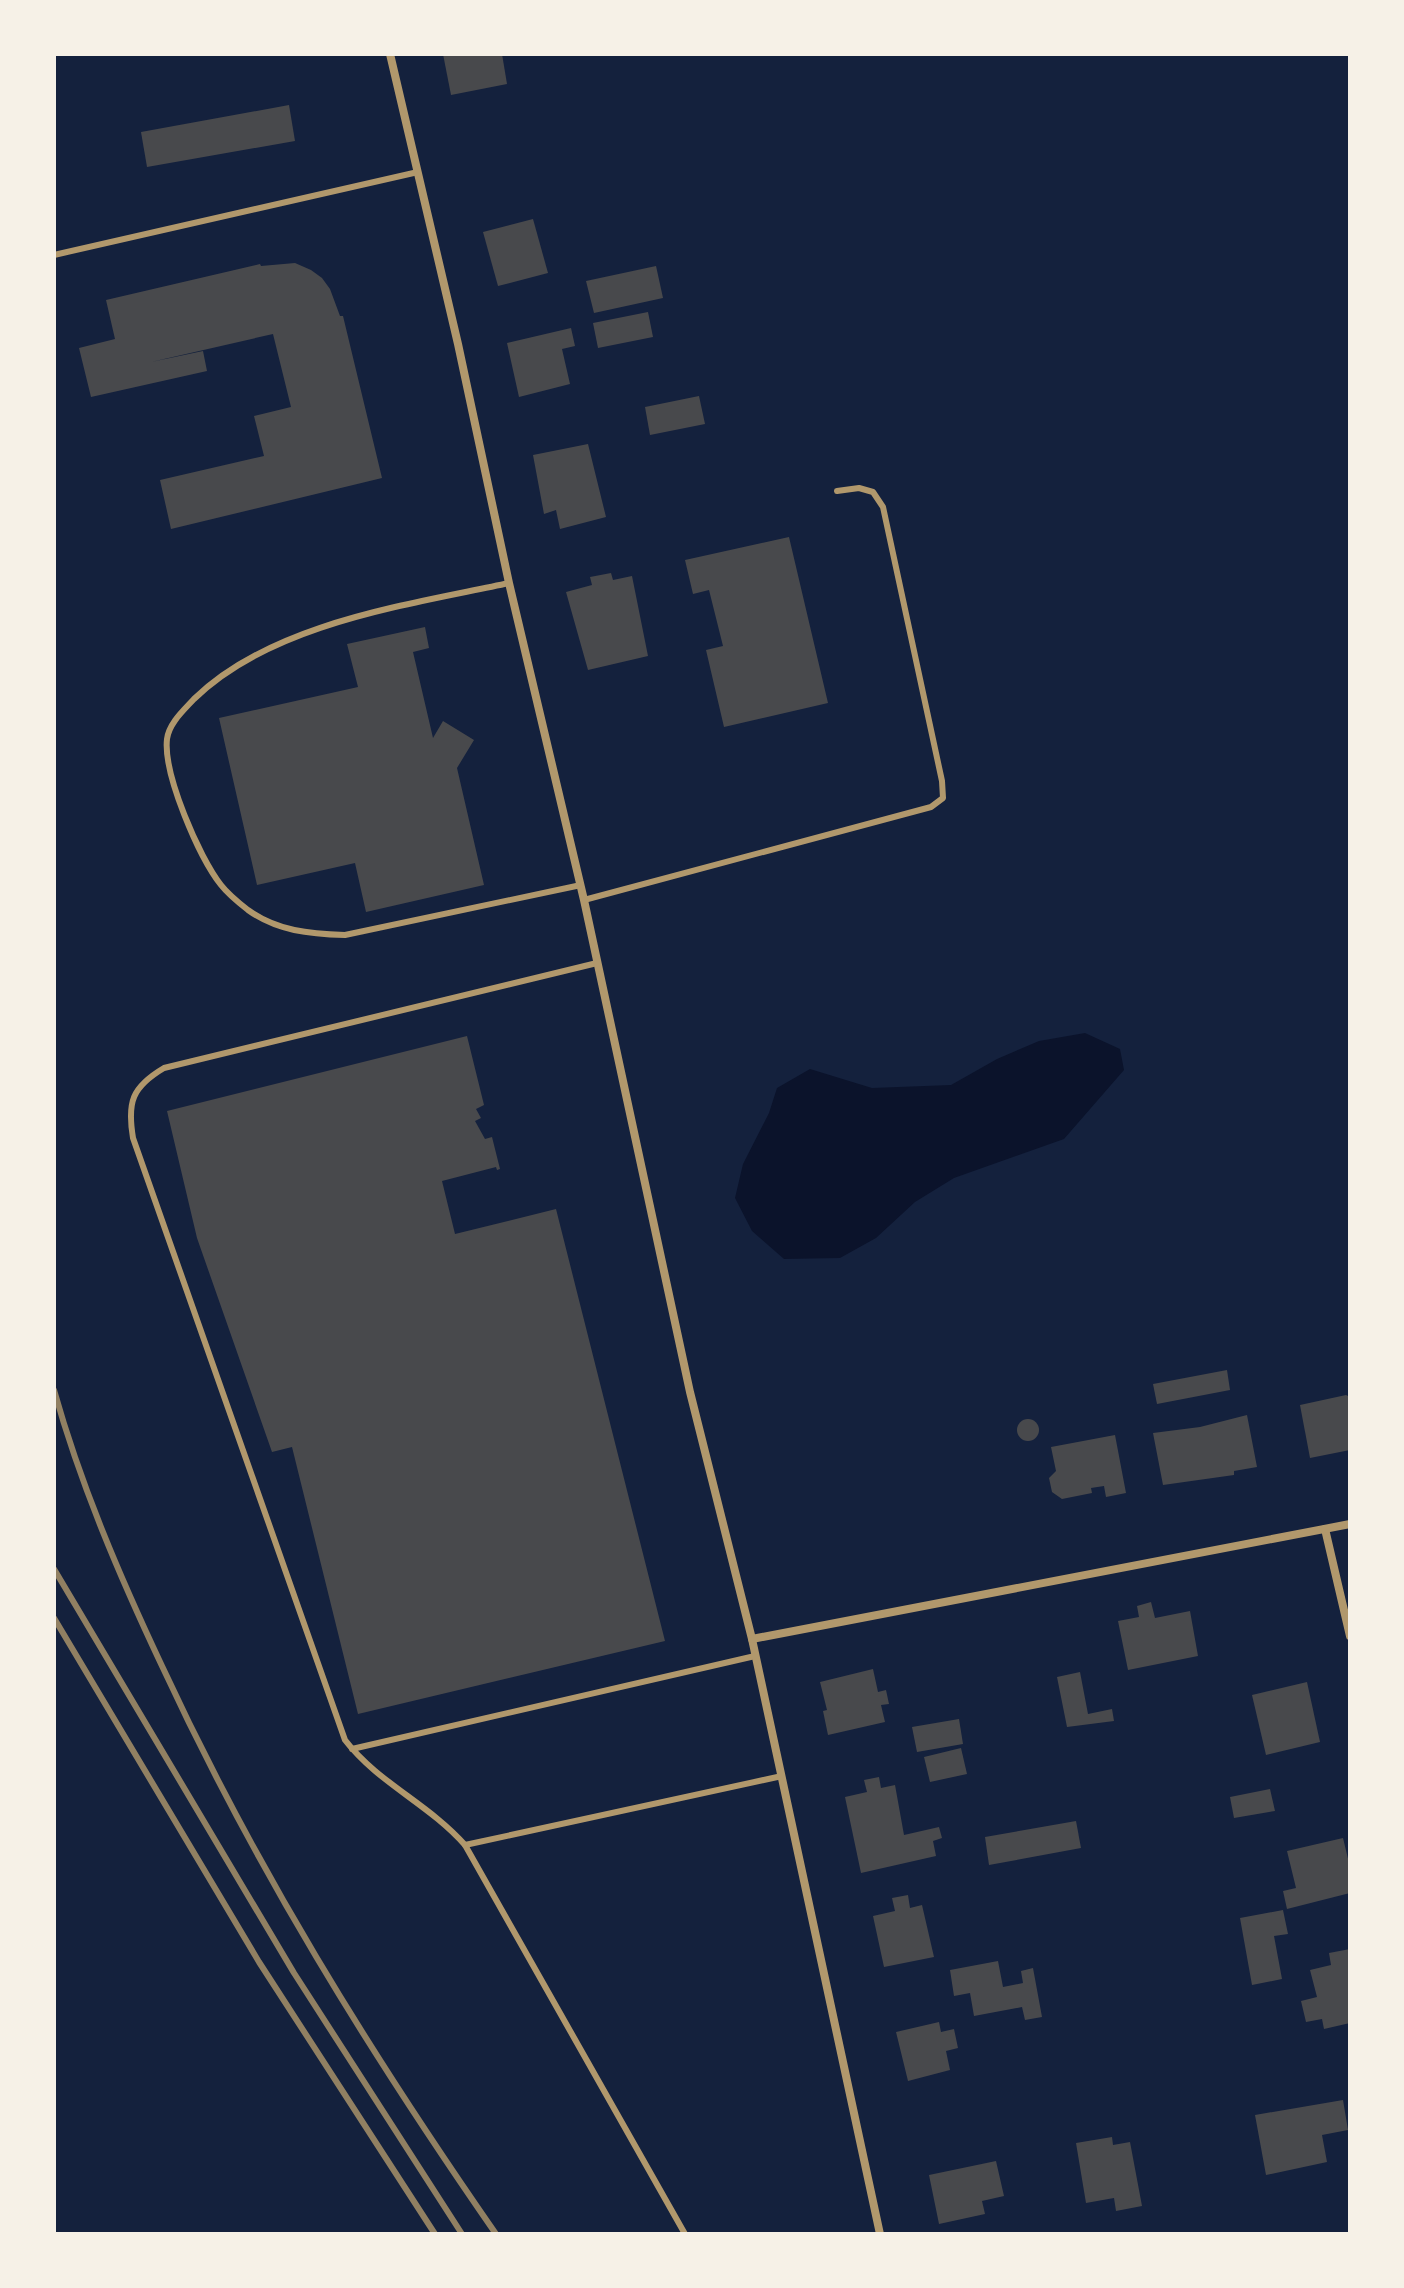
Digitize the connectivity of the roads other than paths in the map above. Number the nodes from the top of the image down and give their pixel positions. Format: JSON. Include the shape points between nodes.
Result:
{"nodes":[{"id":1,"x":390,"y":54,"type":"edge"},
{"id":2,"x":418,"y":172,"type":"junction"},
{"id":3,"x":54,"y":255,"type":"edge"},
{"id":4,"x":837,"y":491,"type":"dead end"},
{"id":5,"x":509,"y":583,"type":"junction"},
{"id":6,"x":581,"y":885,"type":"junction"},
{"id":7,"x":584,"y":900,"type":"junction"},
{"id":8,"x":597,"y":963,"type":"junction"},
{"id":9,"x":1350,"y":1524,"type":"edge"},
{"id":10,"x":1325,"y":1529,"type":"junction"},
{"id":11,"x":1350,"y":1636,"type":"edge"},
{"id":12,"x":752,"y":1639,"type":"junction"},
{"id":13,"x":755,"y":1656,"type":"junction"},
{"id":14,"x":352,"y":1749,"type":"junction"},
{"id":15,"x":782,"y":1776,"type":"junction"},
{"id":16,"x":465,"y":1845,"type":"junction"},
{"id":17,"x":685,"y":2234,"type":"edge"},
{"id":18,"x":880,"y":2234,"type":"edge"}],
"edges":[{"from":1,"to":2,"type":"street"},
{"from":2,"to":3,"type":"lane"},
{"from":2,"to":5,"type":"street"},
{"from":4,"to":7,"type":"lane","via":[[873,492],[883,507],[943,798],[931,807]]},
{"from":5,"to":6,"type":"street"},
{"from":5,"to":6,"type":"lane","via":[[346,620],[238,666],[178,716],[167,736],[169,766],[188,821],[222,886],[248,910],[278,927],[345,935]]},
{"from":6,"to":7,"type":"street"},
{"from":7,"to":8,"type":"street"},
{"from":8,"to":12,"type":"street","via":[[690,1392]]},
{"from":8,"to":14,"type":"lane","via":[[164,1068],[134,1095],[129,1115],[133,1138]]},
{"from":9,"to":10,"type":"street"},
{"from":10,"to":11,"type":"street"},
{"from":10,"to":12,"type":"street"},
{"from":12,"to":13,"type":"street"},
{"from":13,"to":14,"type":"lane"},
{"from":13,"to":15,"type":"street"},
{"from":14,"to":16,"type":"lane","via":[[391,1786],[448,1825]]},
{"from":15,"to":16,"type":"lane"},
{"from":15,"to":18,"type":"street"},
{"from":16,"to":17,"type":"lane"}]}
